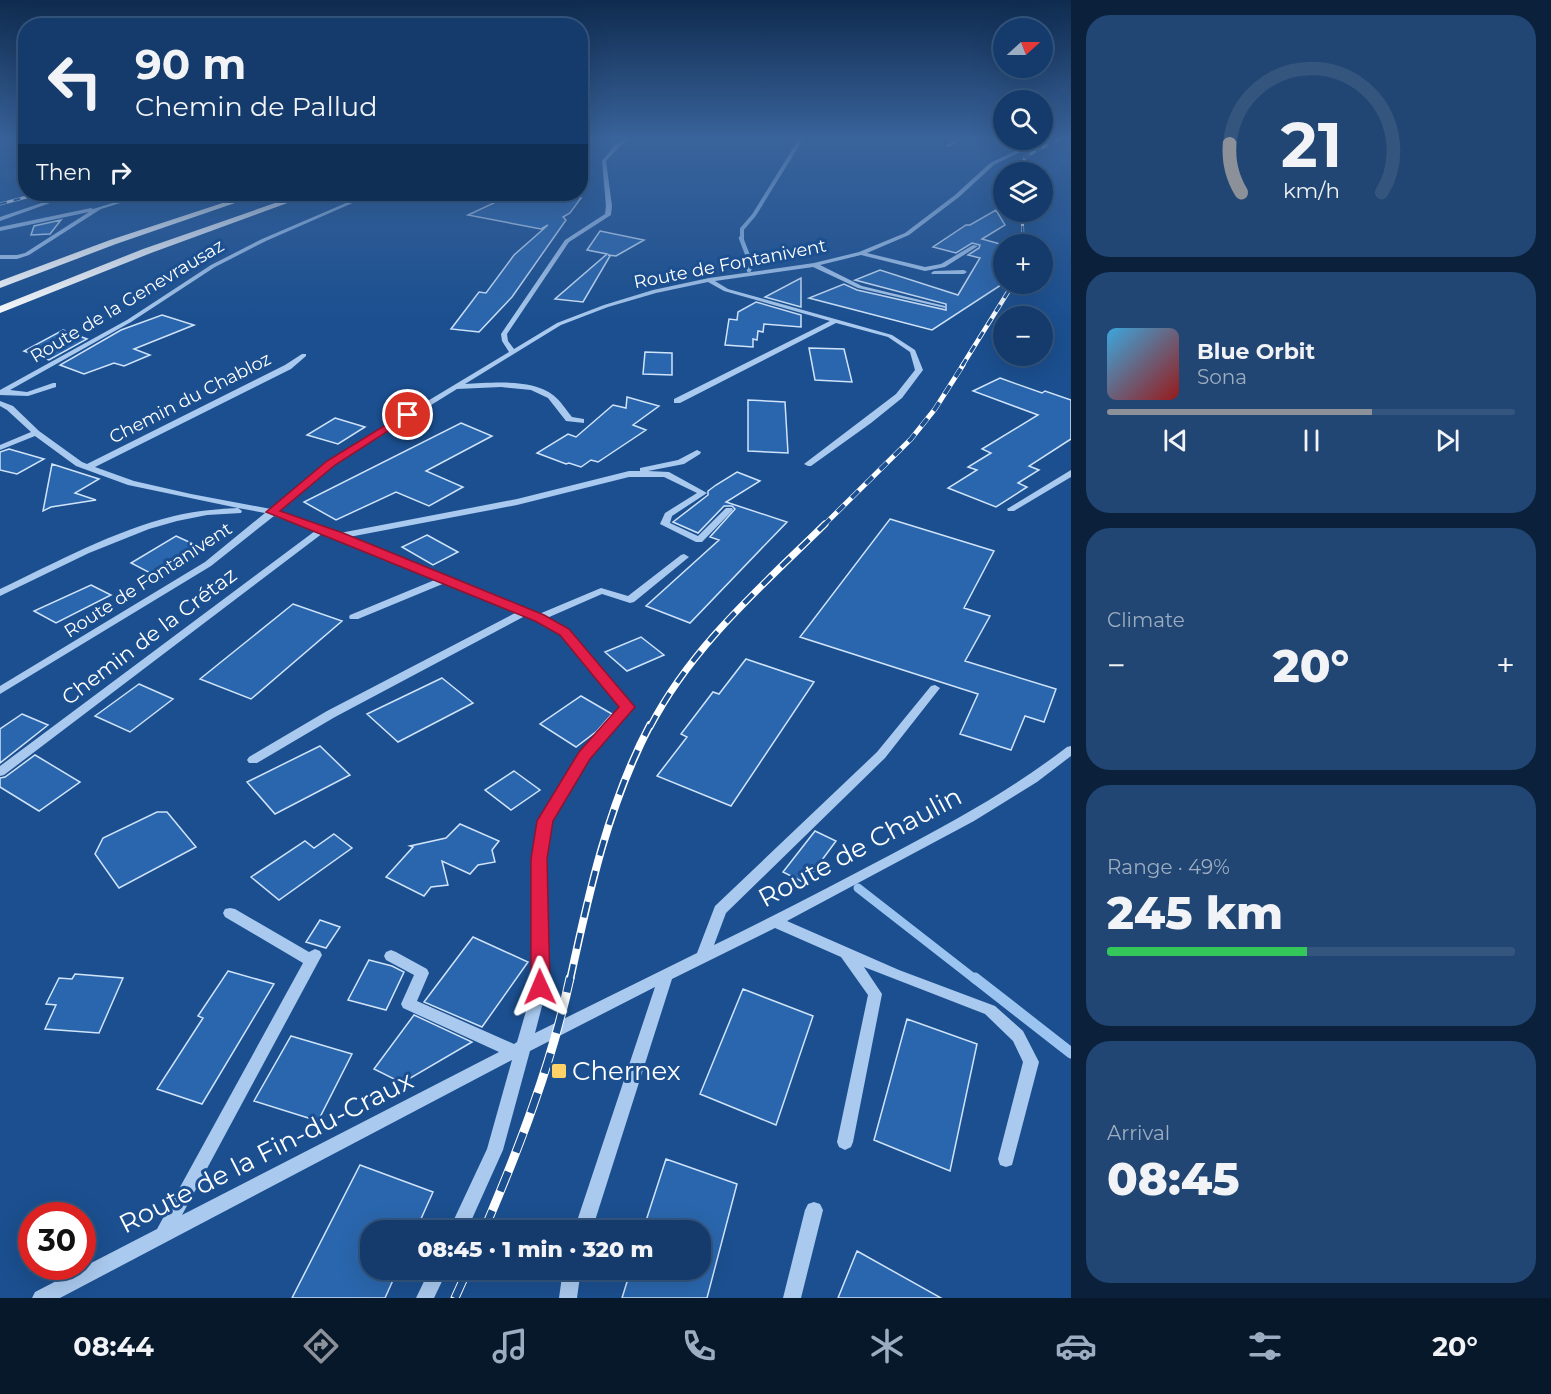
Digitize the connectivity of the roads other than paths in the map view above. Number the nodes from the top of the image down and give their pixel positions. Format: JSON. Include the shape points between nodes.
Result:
{"nodes":[{"id":1,"x":608,"y":200,"type":"edge"},
{"id":2,"x":952,"y":200,"type":"edge"},
{"id":3,"x":52,"y":201,"type":"edge"},
{"id":4,"x":123,"y":201,"type":"edge"},
{"id":5,"x":236,"y":201,"type":"edge"},
{"id":6,"x":289,"y":201,"type":"edge"},
{"id":7,"x":354,"y":201,"type":"edge"},
{"id":8,"x":97,"y":209,"type":"junction"},
{"id":9,"x":0,"y":219,"type":"edge"},
{"id":10,"x":0,"y":229,"type":"edge"},
{"id":11,"x":975,"y":246,"type":"dead end"},
{"id":12,"x":861,"y":254,"type":"junction"},
{"id":13,"x":0,"y":257,"type":"edge"},
{"id":14,"x":813,"y":265,"type":"junction"},
{"id":15,"x":913,"y":267,"type":"junction"},
{"id":16,"x":964,"y":272,"type":"dead end"},
{"id":17,"x":709,"y":280,"type":"junction"},
{"id":18,"x":0,"y":285,"type":"edge"},
{"id":19,"x":943,"y":307,"type":"dead end"},
{"id":20,"x":0,"y":310,"type":"edge"},
{"id":21,"x":835,"y":321,"type":"junction"},
{"id":22,"x":512,"y":351,"type":"junction"},
{"id":23,"x":304,"y":355,"type":"dead end"},
{"id":24,"x":53,"y":385,"type":"dead end"},
{"id":25,"x":454,"y":387,"type":"junction"},
{"id":26,"x":1,"y":392,"type":"edge"},
{"id":27,"x":677,"y":401,"type":"dead end"},
{"id":28,"x":0,"y":403,"type":"edge"},
{"id":29,"x":581,"y":421,"type":"dead end"},
{"id":30,"x":36,"y":433,"type":"junction"},
{"id":31,"x":0,"y":448,"type":"edge"},
{"id":32,"x":697,"y":452,"type":"dead end"},
{"id":33,"x":808,"y":464,"type":"dead end"},
{"id":34,"x":88,"y":468,"type":"junction"},
{"id":35,"x":1071,"y":473,"type":"edge"},
{"id":36,"x":629,"y":474,"type":"junction"},
{"id":37,"x":1011,"y":509,"type":"dead end"},
{"id":38,"x":729,"y":510,"type":"dead end"},
{"id":39,"x":272,"y":512,"type":"junction"},
{"id":40,"x":322,"y":530,"type":"junction"},
{"id":41,"x":339,"y":536,"type":"junction"},
{"id":42,"x":684,"y":556,"type":"dead end"},
{"id":43,"x":446,"y":579,"type":"junction"},
{"id":44,"x":0,"y":592,"type":"edge"},
{"id":45,"x":525,"y":612,"type":"junction"},
{"id":46,"x":354,"y":617,"type":"dead end"},
{"id":47,"x":539,"y":618,"type":"junction"},
{"id":48,"x":935,"y":688,"type":"dead end"},
{"id":49,"x":0,"y":691,"type":"edge"},
{"id":50,"x":1071,"y":750,"type":"edge"},
{"id":51,"x":252,"y":760,"type":"dead end"},
{"id":52,"x":0,"y":771,"type":"edge"},
{"id":53,"x":230,"y":913,"type":"dead end"},
{"id":54,"x":775,"y":922,"type":"junction"},
{"id":55,"x":846,"y":953,"type":"junction"},
{"id":56,"x":392,"y":956,"type":"dead end"},
{"id":57,"x":702,"y":958,"type":"junction"},
{"id":58,"x":666,"y":976,"type":"junction"},
{"id":59,"x":520,"y":1049,"type":"junction"},
{"id":60,"x":844,"y":1142,"type":"dead end"},
{"id":61,"x":1006,"y":1159,"type":"dead end"},
{"id":62,"x":814,"y":1210,"type":"dead end"},
{"id":63,"x":463,"y":1220,"type":"edge"},
{"id":64,"x":586,"y":1220,"type":"edge"},
{"id":65,"x":163,"y":1234,"type":"junction"},
{"id":66,"x":434,"y":1280,"type":"edge"},
{"id":67,"x":570,"y":1280,"type":"edge"},
{"id":68,"x":41,"y":1298,"type":"edge"},
{"id":69,"x":425,"y":1298,"type":"edge"},
{"id":70,"x":568,"y":1298,"type":"edge"},
{"id":71,"x":792,"y":1298,"type":"edge"}],
"edges":[{"from":1,"to":22,"type":"street","via":[[608,215],[567,241],[504,334]]},
{"from":2,"to":12,"type":"street","name":"Route de Fontanivent","via":[[907,234]]},
{"from":3,"to":9,"type":"street"},
{"from":4,"to":8,"type":"street"},
{"from":5,"to":18,"type":"highway"},
{"from":6,"to":20,"type":"highway","via":[[147,251]]},
{"from":7,"to":26,"type":"street","name":"Route de la Genevrausaz","via":[[213,266],[121,326]]},
{"from":8,"to":10,"type":"street"},
{"from":8,"to":13,"type":"street","via":[[27,254]]},
{"from":11,"to":15,"type":"street","via":[[943,266]]},
{"from":12,"to":14,"type":"street","name":"Route de Fontanivent"},
{"from":12,"to":15,"type":"street"},
{"from":14,"to":17,"type":"street","name":"Route de Fontanivent"},
{"from":14,"to":19,"type":"street","via":[[860,287]]},
{"from":15,"to":16,"type":"street","via":[[940,273]]},
{"from":17,"to":21,"type":"street","via":[[726,290]]},
{"from":17,"to":22,"type":"street","name":"Route de Fontanivent","via":[[606,306],[559,324]]},
{"from":21,"to":27,"type":"street"},
{"from":21,"to":33,"type":"street","via":[[890,336],[912,351],[919,370],[899,396]]},
{"from":22,"to":25,"type":"street","name":"Route de Fontanivent"},
{"from":23,"to":34,"type":"street","name":"Chemin du Chabloz","via":[[288,367]]},
{"from":24,"to":26,"type":"street","via":[[28,394]]},
{"from":25,"to":29,"type":"street","via":[[521,387],[544,392],[568,419]]},
{"from":25,"to":39,"type":"street","name":"Route de Fontanivent","via":[[331,463]]},
{"from":28,"to":30,"type":"street","name":"Chemin du Chabloz"},
{"from":30,"to":31,"type":"street"},
{"from":30,"to":34,"type":"street","name":"Chemin du Chabloz"},
{"from":32,"to":36,"type":"street","via":[[681,462]]},
{"from":34,"to":39,"type":"street","name":"Chemin du Chabloz","via":[[131,483]]},
{"from":35,"to":37,"type":"street"},
{"from":36,"to":38,"type":"street","via":[[666,474],[703,493],[668,515],[665,524],[699,540]]},
{"from":36,"to":41,"type":"street","via":[[517,502]]},
{"from":39,"to":40,"type":"street"},
{"from":39,"to":44,"type":"street","via":[[189,513],[127,534]]},
{"from":39,"to":49,"type":"street","name":"Route de Fontanivent","via":[[208,564]]},
{"from":40,"to":41,"type":"street"},
{"from":40,"to":52,"type":"street","name":"Chemin de la Crétaz"},
{"from":41,"to":43,"type":"street"},
{"from":42,"to":47,"type":"street","via":[[630,600],[601,591]]},
{"from":43,"to":45,"type":"street"},
{"from":43,"to":46,"type":"street"},
{"from":45,"to":47,"type":"street"},
{"from":45,"to":51,"type":"street"},
{"from":47,"to":59,"type":"street","via":[[564,632],[627,707],[585,756],[545,821],[539,859],[540,987]]},
{"from":48,"to":57,"type":"street","via":[[881,755],[720,910]]},
{"from":50,"to":54,"type":"street","name":"Route de Chaulin","via":[[970,818]]},
{"from":53,"to":65,"type":"street","via":[[314,958]]},
{"from":54,"to":55,"type":"street"},
{"from":54,"to":57,"type":"street","name":"Route de Chaulin"},
{"from":55,"to":60,"type":"street","via":[[875,994]]},
{"from":55,"to":61,"type":"street","via":[[990,1010],[1018,1036],[1031,1062]]},
{"from":56,"to":59,"type":"street","via":[[422,973],[408,1004]]},
{"from":57,"to":58,"type":"street","name":"Route de Chaulin"},
{"from":58,"to":59,"type":"street","name":"Route de Chaulin"},
{"from":58,"to":64,"type":"street"},
{"from":59,"to":63,"type":"street","via":[[495,1150]]},
{"from":59,"to":65,"type":"street","name":"Route de la Fin-du-Craux"},
{"from":62,"to":71,"type":"street"},
{"from":65,"to":68,"type":"street","name":"Route de la Fin-du-Craux"},
{"from":66,"to":69,"type":"street"},
{"from":67,"to":70,"type":"street"}]}
